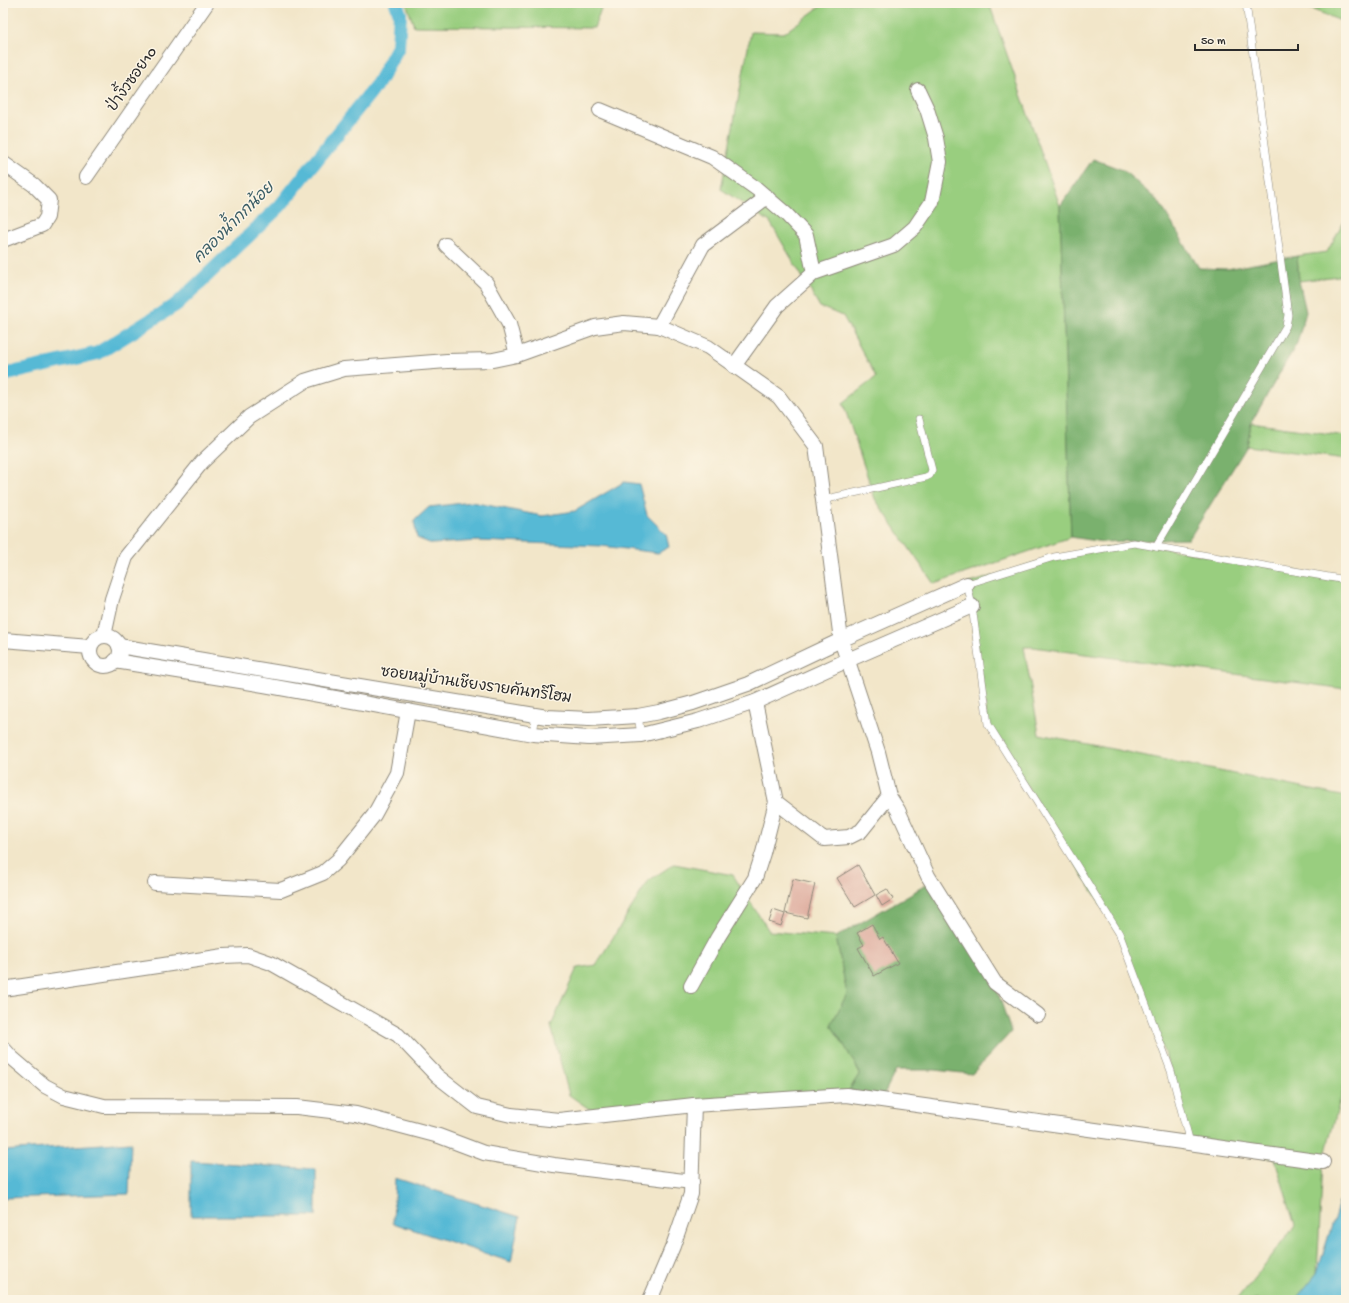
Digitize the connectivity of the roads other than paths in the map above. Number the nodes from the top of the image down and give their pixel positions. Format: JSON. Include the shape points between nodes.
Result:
{"nodes":[{"id":1,"x":207,"y":3,"type":"edge"},
{"id":2,"x":1246,"y":3,"type":"edge"},
{"id":3,"x":918,"y":90,"type":"dead end"},
{"id":4,"x":600,"y":110,"type":"dead end"},
{"id":5,"x":3,"y":163,"type":"edge"},
{"id":6,"x":86,"y":177,"type":"dead end"},
{"id":7,"x":767,"y":197,"type":"junction"},
{"id":8,"x":3,"y":240,"type":"edge"},
{"id":9,"x":446,"y":245,"type":"dead end"},
{"id":10,"x":814,"y":273,"type":"junction"},
{"id":11,"x":659,"y":326,"type":"junction"},
{"id":12,"x":516,"y":355,"type":"junction"},
{"id":13,"x":734,"y":366,"type":"junction"},
{"id":14,"x":919,"y":419,"type":"dead end"},
{"id":15,"x":822,"y":500,"type":"junction"},
{"id":16,"x":1156,"y":547,"type":"junction"},
{"id":17,"x":1346,"y":580,"type":"edge"},
{"id":18,"x":967,"y":584,"type":"junction"},
{"id":19,"x":972,"y":606,"type":"junction"},
{"id":20,"x":104,"y":636,"type":"junction"},
{"id":21,"x":3,"y":640,"type":"edge"},
{"id":22,"x":841,"y":640,"type":"junction"},
{"id":23,"x":119,"y":646,"type":"junction"},
{"id":24,"x":90,"y":647,"type":"junction"},
{"id":25,"x":848,"y":660,"type":"junction"},
{"id":26,"x":115,"y":661,"type":"junction"},
{"id":27,"x":268,"y":671,"type":"junction"},
{"id":28,"x":264,"y":685,"type":"junction"},
{"id":29,"x":752,"y":693,"type":"junction"},
{"id":30,"x":408,"y":711,"type":"junction"},
{"id":31,"x":536,"y":714,"type":"junction"},
{"id":32,"x":638,"y":716,"type":"junction"},
{"id":33,"x":534,"y":734,"type":"junction"},
{"id":34,"x":641,"y":735,"type":"junction"},
{"id":35,"x":889,"y":796,"type":"junction"},
{"id":36,"x":776,"y":802,"type":"junction"},
{"id":37,"x":155,"y":883,"type":"dead end"},
{"id":38,"x":691,"y":986,"type":"dead end"},
{"id":39,"x":3,"y":989,"type":"edge"},
{"id":40,"x":1038,"y":1015,"type":"dead end"},
{"id":41,"x":3,"y":1048,"type":"edge"},
{"id":42,"x":694,"y":1105,"type":"junction"},
{"id":43,"x":1190,"y":1143,"type":"junction"},
{"id":44,"x":1323,"y":1162,"type":"dead end"},
{"id":45,"x":692,"y":1182,"type":"junction"},
{"id":46,"x":650,"y":1300,"type":"edge"}],
"edges":[{"from":1,"to":6,"type":"street","name":"ป่างิ้วซอย10"},
{"from":2,"to":16,"type":"lane","via":[[1288,315],[1286,326]]},
{"from":3,"to":10,"type":"street","via":[[936,138],[940,162],[932,202],[915,227],[894,245]]},
{"from":4,"to":7,"type":"street","via":[[712,157]]},
{"from":5,"to":8,"type":"street","via":[[34,185],[49,200],[47,217],[42,225]]},
{"from":7,"to":10,"type":"street","via":[[806,235]]},
{"from":7,"to":11,"type":"street","via":[[703,245]]},
{"from":9,"to":12,"type":"street","via":[[486,283],[509,324]]},
{"from":10,"to":13,"type":"street","via":[[777,306]]},
{"from":11,"to":12,"type":"street","via":[[624,323],[595,327]]},
{"from":11,"to":13,"type":"street","via":[[708,347]]},
{"from":12,"to":20,"type":"street","via":[[493,360],[344,369],[305,381],[249,417],[202,462],[126,557],[112,599]]},
{"from":13,"to":15,"type":"street","via":[[779,397],[816,446]]},
{"from":14,"to":15,"type":"lane","via":[[932,470],[930,475]]},
{"from":15,"to":22,"type":"street"},
{"from":16,"to":17,"type":"lane"},
{"from":16,"to":18,"type":"lane","via":[[1134,543],[1054,557]]},
{"from":18,"to":19,"type":"lane"},
{"from":18,"to":22,"type":"street","name":"ซอยหมู่บ้านเชียงรายคันทรีโฮม"},
{"from":19,"to":25,"type":"street"},
{"from":19,"to":43,"type":"lane","via":[[988,724],[1119,933],[1171,1071]]},
{"from":20,"to":23,"type":"street","via":[[114,639]]},
{"from":20,"to":24,"type":"street","via":[[96,639]]},
{"from":21,"to":24,"type":"street"},
{"from":22,"to":25,"type":"street"},
{"from":22,"to":29,"type":"street","name":"ซอยหมู่บ้านเชียงรายคันทรีโฮม"},
{"from":23,"to":26,"type":"street","via":[[120,652]]},
{"from":23,"to":27,"type":"street","name":"ซอยหมู่บ้านเชียงรายคันทรีโฮม"},
{"from":24,"to":26,"type":"street","via":[[92,659],[97,664],[107,666]]},
{"from":25,"to":29,"type":"street"},
{"from":25,"to":35,"type":"street","via":[[878,752]]},
{"from":26,"to":28,"type":"street"},
{"from":27,"to":28,"type":"lane"},
{"from":27,"to":31,"type":"street","name":"ซอยหมู่บ้านเชียงรายคันทรีโฮม"},
{"from":28,"to":30,"type":"street"},
{"from":29,"to":32,"type":"street","name":"ซอยหมู่บ้านเชียงรายคันทรีโฮม"},
{"from":29,"to":34,"type":"street","via":[[698,721]]},
{"from":29,"to":36,"type":"street"},
{"from":30,"to":33,"type":"street"},
{"from":30,"to":37,"type":"street","via":[[397,773],[374,815],[338,860],[323,873],[281,890]]},
{"from":31,"to":32,"type":"street","name":"ซอยหมู่บ้านเชียงรายคันทรีโฮม","via":[[589,719]]},
{"from":31,"to":33,"type":"lane"},
{"from":32,"to":34,"type":"lane"},
{"from":33,"to":34,"type":"street","via":[[589,738]]},
{"from":35,"to":36,"type":"street","via":[[861,832],[836,839],[824,839]]},
{"from":35,"to":40,"type":"street","via":[[928,876],[996,983]]},
{"from":36,"to":38,"type":"street","via":[[755,878]]},
{"from":39,"to":42,"type":"street","via":[[224,956],[248,955],[271,963],[398,1035],[437,1076],[477,1107],[511,1115],[559,1120]]},
{"from":41,"to":45,"type":"street","via":[[45,1086],[64,1096],[104,1106],[298,1107],[356,1114],[439,1136],[484,1153],[554,1165]]},
{"from":42,"to":43,"type":"street","via":[[846,1095]]},
{"from":42,"to":45,"type":"street"},
{"from":43,"to":44,"type":"street"},
{"from":45,"to":46,"type":"street","via":[[691,1194],[673,1246]]}]}
